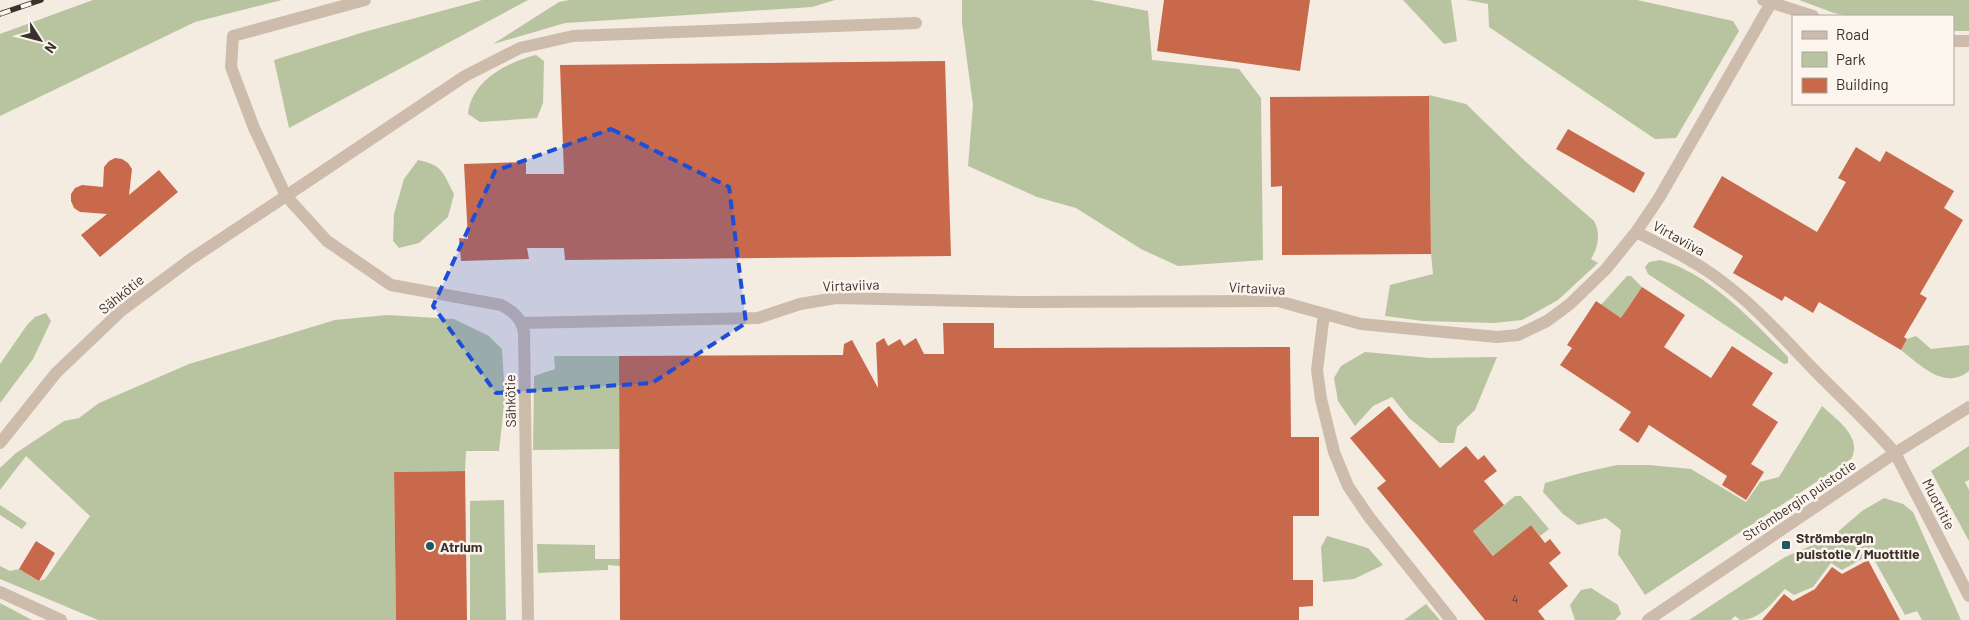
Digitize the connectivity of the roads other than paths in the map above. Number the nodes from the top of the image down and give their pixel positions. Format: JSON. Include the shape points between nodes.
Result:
{"nodes":[{"id":1,"x":365,"y":0,"type":"edge"},
{"id":2,"x":1767,"y":2,"type":"edge"},
{"id":3,"x":1809,"y":15,"type":"edge"},
{"id":4,"x":916,"y":23,"type":"dead end"},
{"id":5,"x":1954,"y":41,"type":"edge"},
{"id":6,"x":1969,"y":41,"type":"edge"},
{"id":7,"x":286,"y":196,"type":"junction"},
{"id":8,"x":1636,"y":232,"type":"junction"},
{"id":9,"x":1324,"y":314,"type":"junction"},
{"id":10,"x":522,"y":323,"type":"junction"},
{"id":11,"x":1969,"y":407,"type":"edge"},
{"id":12,"x":0,"y":443,"type":"edge"},
{"id":13,"x":1895,"y":453,"type":"junction"},
{"id":14,"x":0,"y":592,"type":"edge"},
{"id":15,"x":1969,"y":596,"type":"edge"},
{"id":16,"x":61,"y":620,"type":"edge"},
{"id":17,"x":528,"y":620,"type":"edge"},
{"id":18,"x":1450,"y":620,"type":"edge"},
{"id":19,"x":1648,"y":620,"type":"edge"}],
"edges":[{"from":1,"to":7,"type":"street","via":[[233,36],[231,67],[254,128]]},
{"from":2,"to":3,"type":"street"},
{"from":2,"to":8,"type":"street"},
{"from":4,"to":7,"type":"street","name":"Sähkötie","via":[[574,36],[520,48],[465,76]]},
{"from":5,"to":6,"type":"street"},
{"from":7,"to":10,"type":"street","via":[[326,242],[391,285],[502,304],[516,313]]},
{"from":7,"to":12,"type":"street","name":"Sähkötie","via":[[191,259],[121,311],[56,373]]},
{"from":8,"to":9,"type":"street","name":"Virtaviiva","via":[[1606,269],[1570,304],[1547,321],[1518,335],[1497,337],[1392,328]]},
{"from":8,"to":13,"type":"street","name":"Virtaviiva","via":[[1715,276],[1750,304]]},
{"from":9,"to":10,"type":"street","name":"Virtaviiva","via":[[1278,301],[1020,302],[836,298],[800,304],[758,318]]},
{"from":9,"to":18,"type":"street","via":[[1317,370],[1334,452],[1348,486],[1369,517]]},
{"from":10,"to":17,"type":"street","name":"Sähkötie"},
{"from":11,"to":13,"type":"street","name":"Strömbergin puistotie"},
{"from":13,"to":15,"type":"street","name":"Muottitie"},
{"from":13,"to":19,"type":"street","name":"Strömbergin puistotie"},
{"from":14,"to":16,"type":"street"}]}
